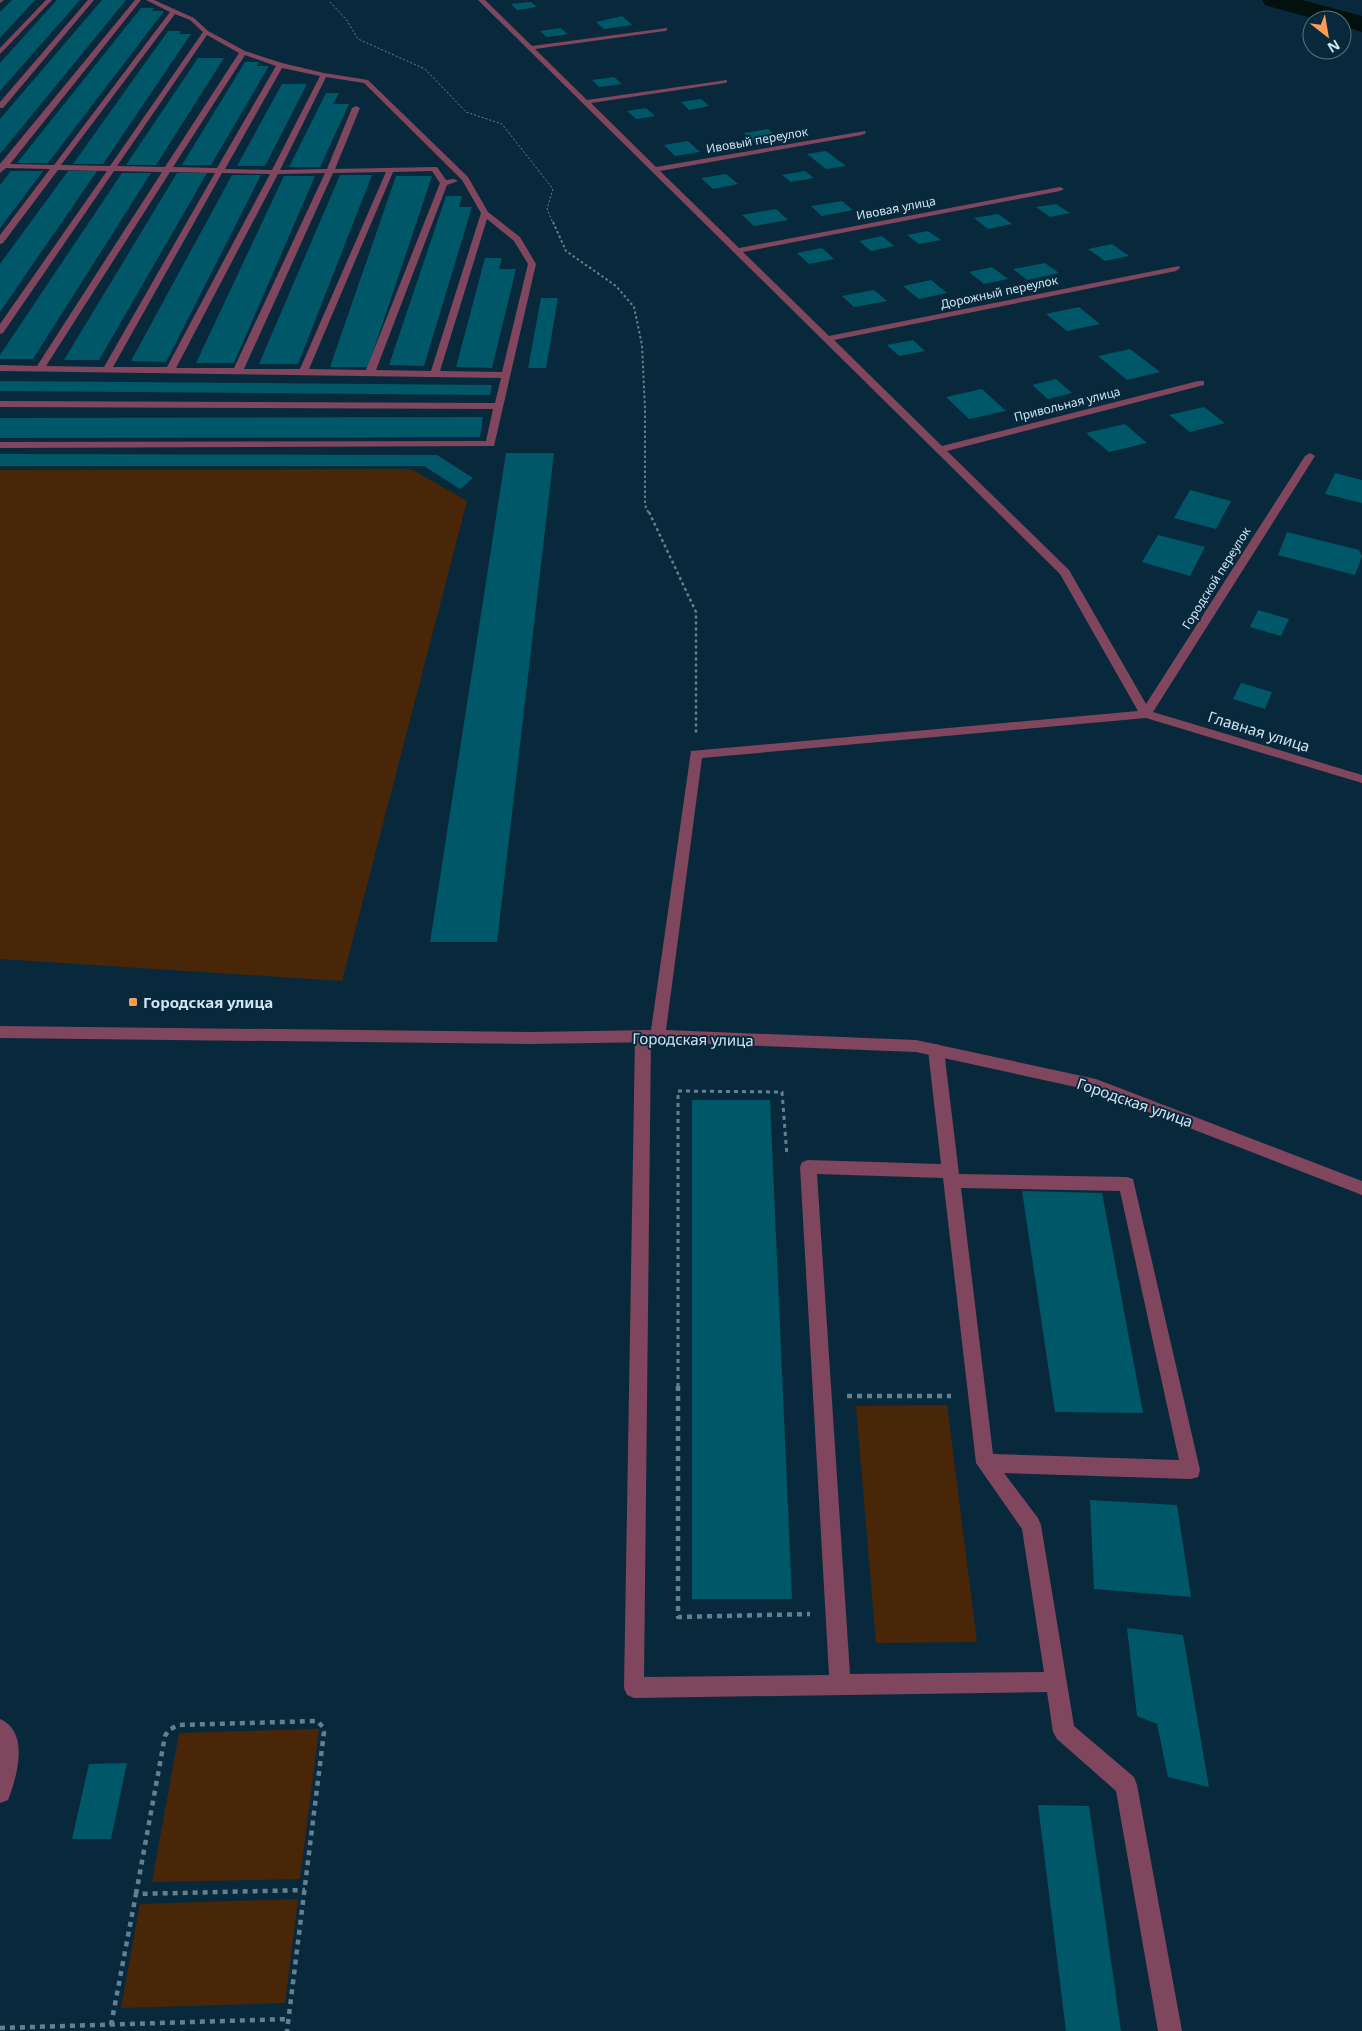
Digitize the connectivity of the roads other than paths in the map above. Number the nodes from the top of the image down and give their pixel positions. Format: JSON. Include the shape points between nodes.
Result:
{"nodes":[{"id":1,"x":49,"y":0,"type":"edge"},
{"id":2,"x":92,"y":0,"type":"edge"},
{"id":3,"x":138,"y":0,"type":"edge"},
{"id":4,"x":149,"y":0,"type":"edge"},
{"id":5,"x":481,"y":0,"type":"edge"},
{"id":6,"x":174,"y":11,"type":"junction"},
{"id":7,"x":666,"y":29,"type":"dead end"},
{"id":8,"x":206,"y":32,"type":"junction"},
{"id":9,"x":531,"y":48,"type":"junction"},
{"id":10,"x":0,"y":52,"type":"edge"},
{"id":11,"x":243,"y":52,"type":"junction"},
{"id":12,"x":280,"y":65,"type":"junction"},
{"id":13,"x":324,"y":74,"type":"junction"},
{"id":14,"x":725,"y":81,"type":"dead end"},
{"id":15,"x":586,"y":102,"type":"junction"},
{"id":16,"x":0,"y":106,"type":"edge"},
{"id":17,"x":356,"y":108,"type":"dead end"},
{"id":18,"x":862,"y":133,"type":"dead end"},
{"id":19,"x":1,"y":168,"type":"edge"},
{"id":20,"x":55,"y":168,"type":"junction"},
{"id":21,"x":112,"y":169,"type":"junction"},
{"id":22,"x":656,"y":169,"type":"junction"},
{"id":23,"x":166,"y":170,"type":"junction"},
{"id":24,"x":220,"y":171,"type":"junction"},
{"id":25,"x":390,"y":171,"type":"junction"},
{"id":26,"x":275,"y":172,"type":"junction"},
{"id":27,"x":330,"y":172,"type":"junction"},
{"id":28,"x":465,"y":179,"type":"junction"},
{"id":29,"x":444,"y":183,"type":"junction"},
{"id":30,"x":1060,"y":189,"type":"dead end"},
{"id":31,"x":485,"y":212,"type":"junction"},
{"id":32,"x":0,"y":241,"type":"edge"},
{"id":33,"x":737,"y":251,"type":"junction"},
{"id":34,"x":1176,"y":268,"type":"dead end"},
{"id":35,"x":0,"y":332,"type":"edge"},
{"id":36,"x":827,"y":339,"type":"junction"},
{"id":37,"x":0,"y":368,"type":"edge"},
{"id":38,"x":40,"y":368,"type":"junction"},
{"id":39,"x":107,"y":369,"type":"junction"},
{"id":40,"x":170,"y":370,"type":"junction"},
{"id":41,"x":238,"y":371,"type":"junction"},
{"id":42,"x":304,"y":371,"type":"junction"},
{"id":43,"x":370,"y":373,"type":"junction"},
{"id":44,"x":435,"y":373,"type":"junction"},
{"id":45,"x":507,"y":375,"type":"junction"},
{"id":46,"x":1201,"y":384,"type":"dead end"},
{"id":47,"x":0,"y":404,"type":"edge"},
{"id":48,"x":499,"y":406,"type":"junction"},
{"id":49,"x":0,"y":445,"type":"edge"},
{"id":50,"x":940,"y":450,"type":"junction"},
{"id":51,"x":1310,"y":456,"type":"dead end"},
{"id":52,"x":1146,"y":714,"type":"junction"},
{"id":53,"x":1362,"y":779,"type":"edge"},
{"id":54,"x":0,"y":1032,"type":"edge"},
{"id":55,"x":650,"y":1036,"type":"junction"},
{"id":56,"x":936,"y":1050,"type":"junction"},
{"id":57,"x":950,"y":1176,"type":"junction"},
{"id":58,"x":1362,"y":1188,"type":"edge"},
{"id":59,"x":985,"y":1462,"type":"junction"},
{"id":60,"x":1057,"y":1682,"type":"junction"},
{"id":61,"x":840,"y":1686,"type":"junction"},
{"id":62,"x":0,"y":1730,"type":"edge"},
{"id":63,"x":0,"y":1792,"type":"edge"},
{"id":64,"x":1170,"y":2031,"type":"edge"}],
"edges":[{"from":1,"to":10,"type":"street"},
{"from":2,"to":16,"type":"street"},
{"from":3,"to":19,"type":"street"},
{"from":4,"to":6,"type":"street"},
{"from":5,"to":9,"type":"street"},
{"from":6,"to":8,"type":"street","via":[[192,19]]},
{"from":6,"to":20,"type":"street"},
{"from":7,"to":9,"type":"street"},
{"from":8,"to":11,"type":"street"},
{"from":8,"to":21,"type":"street"},
{"from":9,"to":15,"type":"street"},
{"from":11,"to":12,"type":"street"},
{"from":11,"to":23,"type":"street"},
{"from":12,"to":13,"type":"street"},
{"from":12,"to":24,"type":"street"},
{"from":13,"to":26,"type":"street"},
{"from":13,"to":28,"type":"street","via":[[366,81]]},
{"from":14,"to":15,"type":"street"},
{"from":15,"to":22,"type":"street"},
{"from":17,"to":27,"type":"street"},
{"from":18,"to":22,"type":"street","name":"Ивовый переулок"},
{"from":19,"to":20,"type":"street"},
{"from":20,"to":21,"type":"street"},
{"from":20,"to":32,"type":"street"},
{"from":21,"to":23,"type":"street"},
{"from":21,"to":35,"type":"street"},
{"from":22,"to":33,"type":"street"},
{"from":23,"to":24,"type":"street"},
{"from":23,"to":38,"type":"street"},
{"from":24,"to":26,"type":"street"},
{"from":24,"to":39,"type":"street"},
{"from":25,"to":27,"type":"street"},
{"from":25,"to":29,"type":"street","via":[[434,169]]},
{"from":25,"to":42,"type":"street"},
{"from":26,"to":27,"type":"street"},
{"from":26,"to":40,"type":"street"},
{"from":27,"to":41,"type":"street"},
{"from":28,"to":29,"type":"street"},
{"from":28,"to":31,"type":"street"},
{"from":29,"to":43,"type":"street"},
{"from":30,"to":33,"type":"street","name":"Ивовая улица"},
{"from":31,"to":44,"type":"street"},
{"from":31,"to":45,"type":"street","via":[[517,240],[532,264]]},
{"from":33,"to":36,"type":"street"},
{"from":34,"to":36,"type":"street","name":"Дорожный переулок"},
{"from":36,"to":50,"type":"street"},
{"from":37,"to":38,"type":"street"},
{"from":38,"to":39,"type":"street"},
{"from":39,"to":40,"type":"street"},
{"from":40,"to":41,"type":"street"},
{"from":41,"to":42,"type":"street"},
{"from":42,"to":43,"type":"street"},
{"from":43,"to":44,"type":"street"},
{"from":44,"to":45,"type":"street"},
{"from":45,"to":48,"type":"street"},
{"from":46,"to":50,"type":"street","name":"Привольная улица"},
{"from":47,"to":48,"type":"street"},
{"from":48,"to":49,"type":"street","via":[[490,444]]},
{"from":50,"to":52,"type":"street","via":[[1065,572]]},
{"from":51,"to":52,"type":"street","name":"Городской переулок"},
{"from":52,"to":53,"type":"street","name":"Главная улица"},
{"from":52,"to":55,"type":"street","via":[[696,754]]},
{"from":54,"to":55,"type":"street","name":"Городская улица","via":[[539,1038]]},
{"from":55,"to":56,"type":"street","name":"Городская улица","via":[[916,1046]]},
{"from":55,"to":61,"type":"street","via":[[634,1688]]},
{"from":56,"to":57,"type":"street"},
{"from":56,"to":58,"type":"street","name":"Городская улица","via":[[1096,1085]]},
{"from":57,"to":59,"type":"street"},
{"from":57,"to":59,"type":"street","via":[[1127,1184],[1191,1470]]},
{"from":57,"to":61,"type":"street","via":[[808,1167]]},
{"from":59,"to":60,"type":"street","via":[[1031,1524]]},
{"from":60,"to":61,"type":"street"},
{"from":60,"to":64,"type":"street","via":[[1064,1732],[1126,1785]]},
{"from":62,"to":63,"type":"street","via":[[7,1741],[8,1761]]}]}
